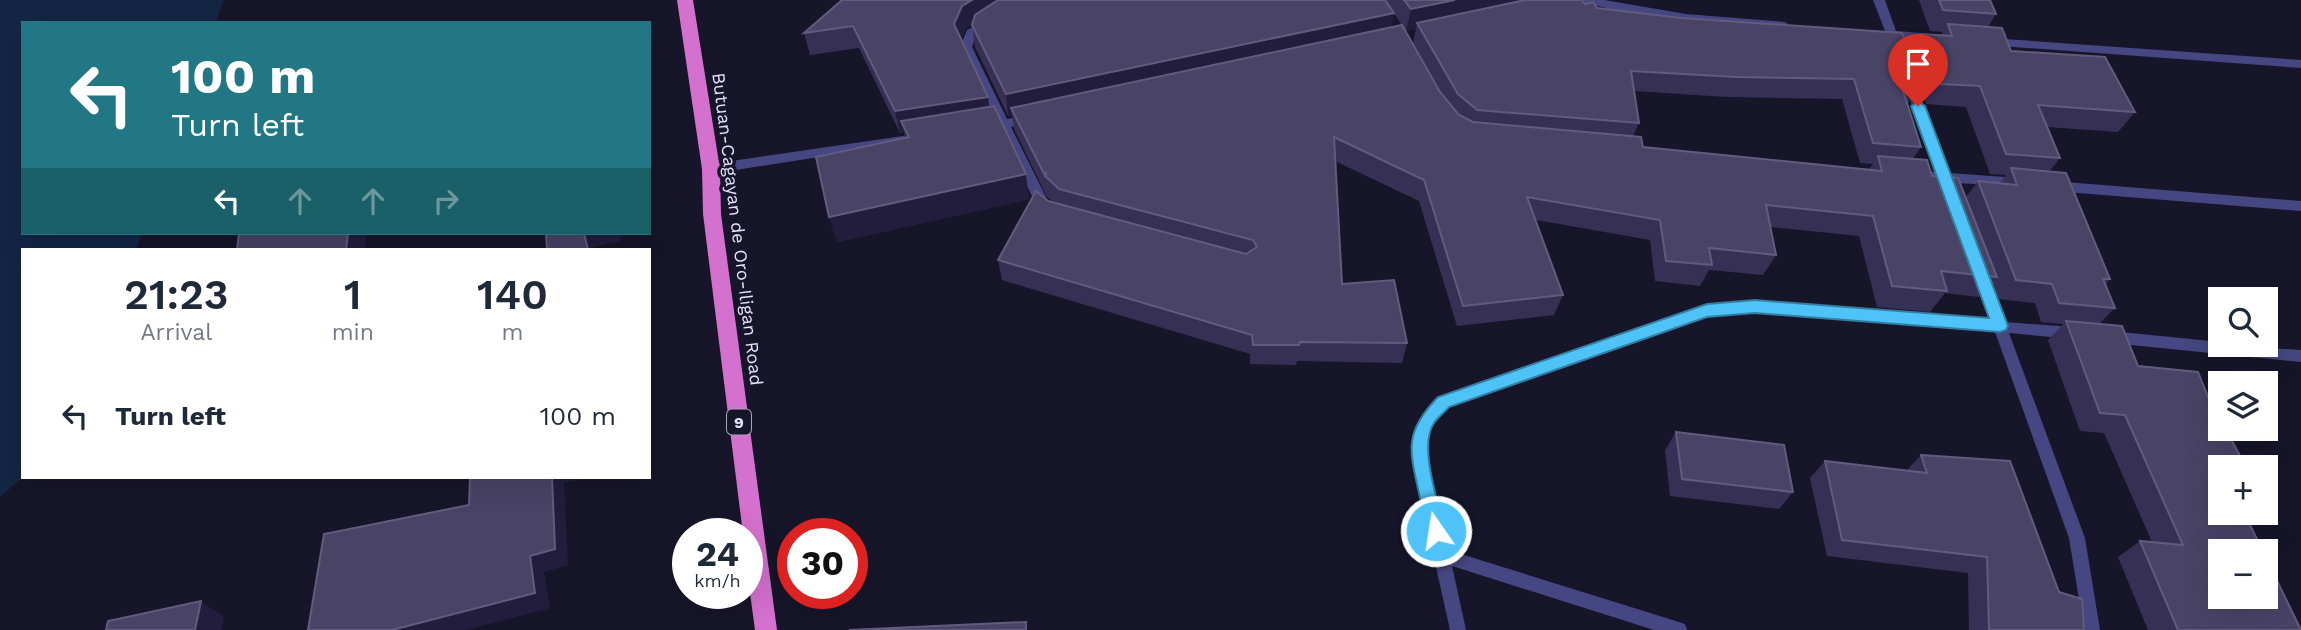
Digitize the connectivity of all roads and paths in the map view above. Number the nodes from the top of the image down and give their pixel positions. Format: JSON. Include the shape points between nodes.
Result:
{"nodes":[{"id":1,"x":685,"y":0,"type":"edge"},
{"id":2,"x":1589,"y":0,"type":"edge"},
{"id":3,"x":1879,"y":0,"type":"edge"},
{"id":4,"x":997,"y":17,"type":"edge"},
{"id":5,"x":1797,"y":27,"type":"edge"},
{"id":6,"x":1885,"y":34,"type":"junction"},
{"id":7,"x":1947,"y":39,"type":"edge"},
{"id":8,"x":1974,"y":41,"type":"edge"},
{"id":9,"x":2301,"y":64,"type":"edge"},
{"id":10,"x":1045,"y":116,"type":"edge"},
{"id":11,"x":1004,"y":124,"type":"junction"},
{"id":12,"x":977,"y":128,"type":"edge"},
{"id":13,"x":911,"y":139,"type":"edge"},
{"id":14,"x":1904,"y":173,"type":"edge"},
{"id":15,"x":711,"y":176,"type":"junction"},
{"id":16,"x":1945,"y":177,"type":"junction"},
{"id":17,"x":1954,"y":202,"type":"edge"},
{"id":18,"x":2301,"y":206,"type":"edge"},
{"id":19,"x":1056,"y":216,"type":"edge"},
{"id":20,"x":1977,"y":264,"type":"edge"},
{"id":21,"x":2000,"y":326,"type":"junction"},
{"id":22,"x":2301,"y":356,"type":"edge"},
{"id":23,"x":1441,"y":555,"type":"junction"},
{"id":24,"x":766,"y":630,"type":"edge"},
{"id":25,"x":1458,"y":630,"type":"edge"},
{"id":26,"x":1679,"y":630,"type":"edge"},
{"id":27,"x":2092,"y":630,"type":"edge"}],
"edges":[{"from":1,"to":15,"type":"highway","name":"Butuan-Cagayan de Oro-Iligan Road","number":"9"},
{"from":2,"to":5,"type":"street","via":[[1660,15]]},
{"from":3,"to":6,"type":"street"},
{"from":4,"to":11,"type":"street","via":[[971,33],[966,47]]},
{"from":6,"to":7,"type":"street"},
{"from":6,"to":16,"type":"street"},
{"from":8,"to":9,"type":"street"},
{"from":10,"to":11,"type":"street"},
{"from":11,"to":12,"type":"street"},
{"from":11,"to":19,"type":"street","via":[[1041,204]]},
{"from":13,"to":15,"type":"street"},
{"from":14,"to":16,"type":"street"},
{"from":15,"to":24,"type":"highway","name":"Butuan-Cagayan de Oro-Iligan Road","number":"9","via":[[712,214]]},
{"from":16,"to":17,"type":"street"},
{"from":16,"to":18,"type":"street"},
{"from":20,"to":21,"type":"street"},
{"from":21,"to":22,"type":"street"},
{"from":21,"to":23,"type":"street","via":[[1755,306],[1707,311],[1444,402],[1426,420],[1420,437],[1420,460]]},
{"from":21,"to":27,"type":"street","via":[[2077,538]]},
{"from":23,"to":25,"type":"street"},
{"from":23,"to":26,"type":"street"}]}
